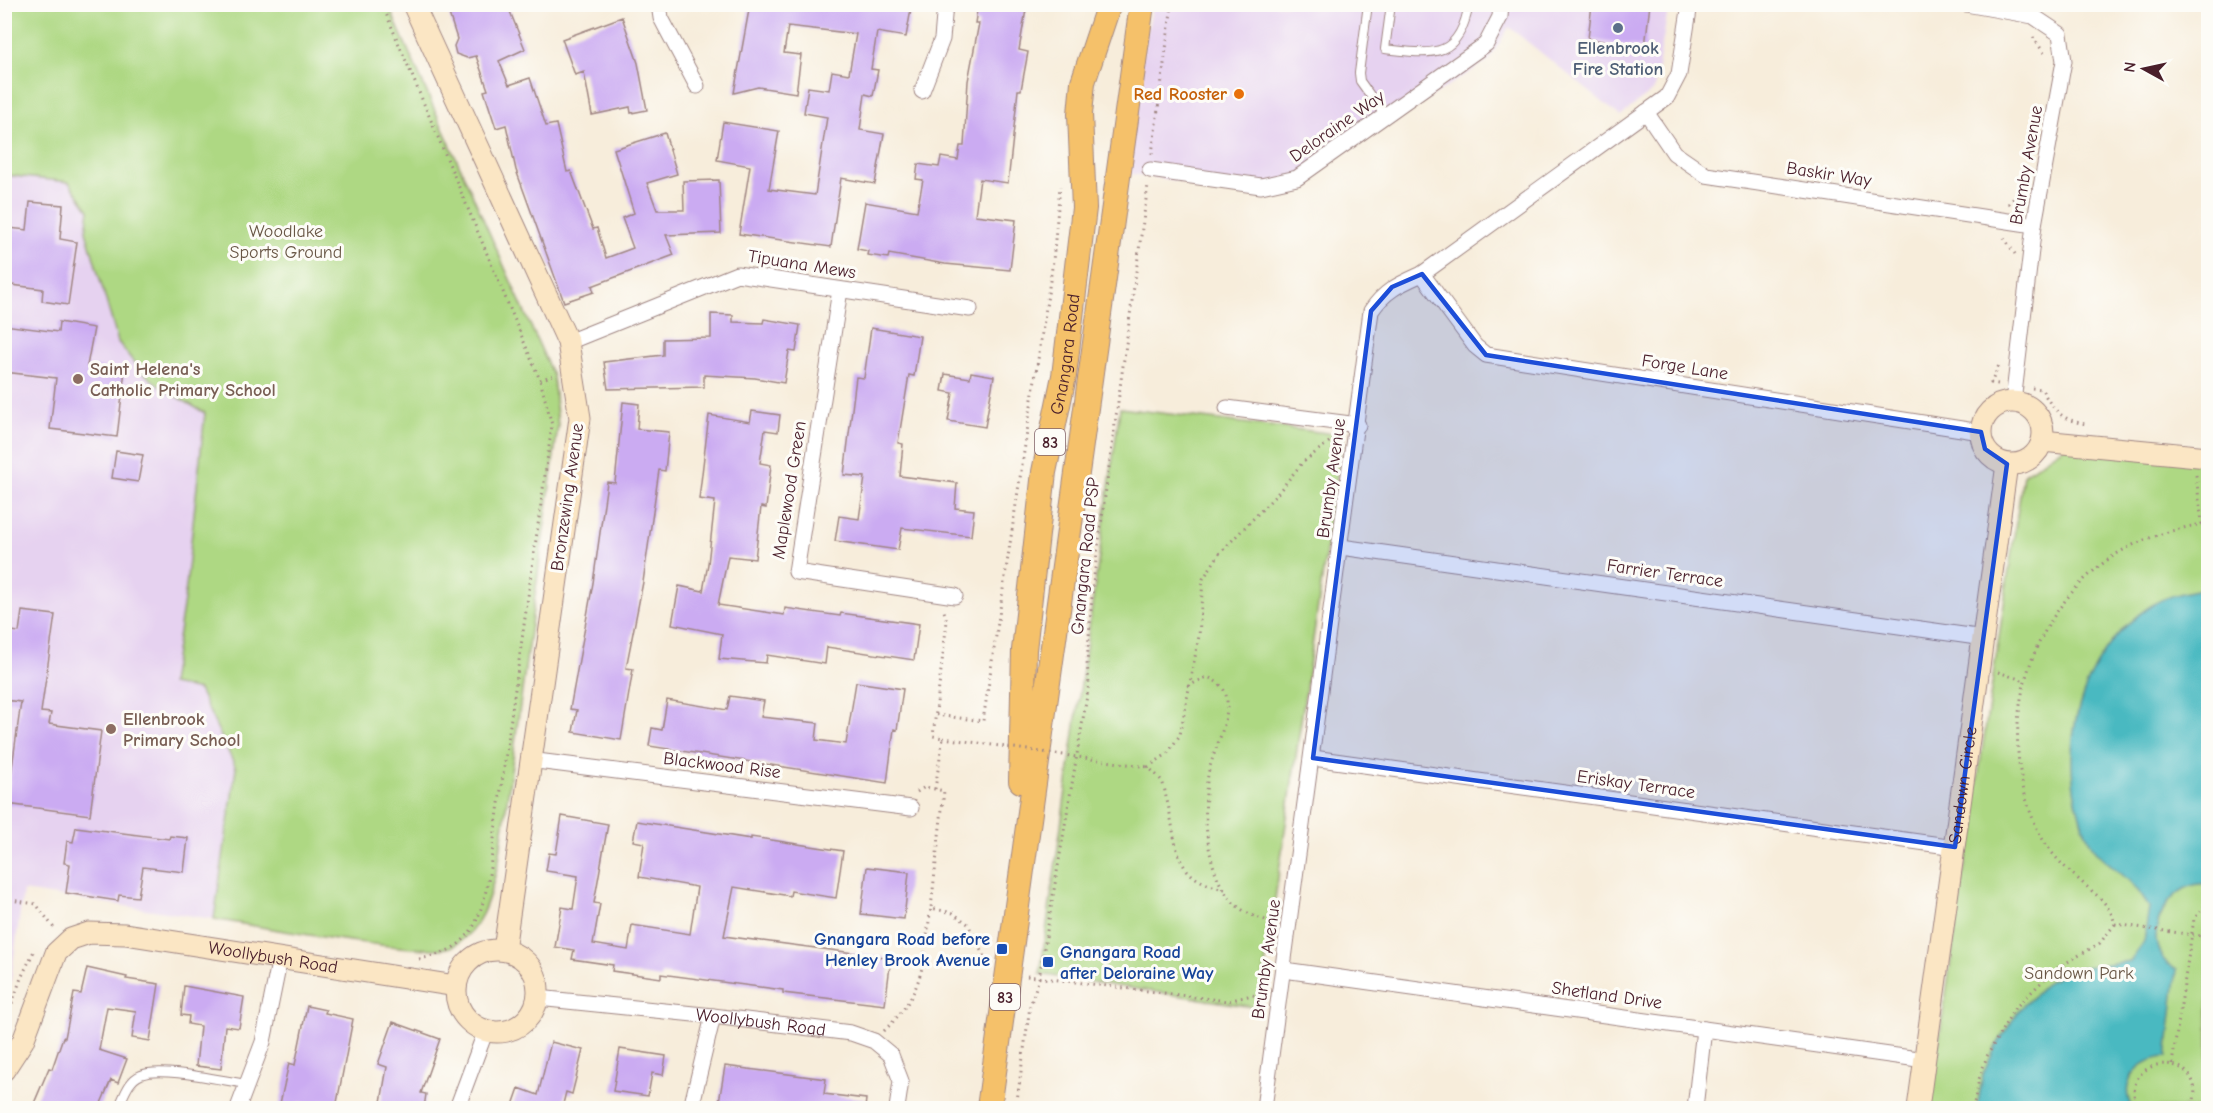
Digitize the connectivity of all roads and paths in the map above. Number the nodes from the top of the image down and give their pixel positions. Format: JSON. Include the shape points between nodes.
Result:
{"nodes":[{"id":1,"x":382,"y":4,"type":"edge"},
{"id":2,"x":413,"y":4,"type":"edge"},
{"id":3,"x":659,"y":4,"type":"edge"},
{"id":4,"x":945,"y":4,"type":"edge"},
{"id":5,"x":1109,"y":4,"type":"edge"},
{"id":6,"x":1142,"y":4,"type":"edge"},
{"id":7,"x":1172,"y":4,"type":"edge"},
{"id":8,"x":1368,"y":4,"type":"edge"},
{"id":9,"x":1392,"y":4,"type":"edge"},
{"id":10,"x":1469,"y":4,"type":"edge"},
{"id":11,"x":1501,"y":4,"type":"edge"},
{"id":12,"x":1690,"y":4,"type":"edge"},
{"id":13,"x":1966,"y":4,"type":"edge"},
{"id":14,"x":2173,"y":4,"type":"edge"},
{"id":15,"x":2208,"y":7,"type":"edge"},
{"id":16,"x":2033,"y":16,"type":"junction"},
{"id":17,"x":2047,"y":58,"type":"dead end"},
{"id":18,"x":697,"y":86,"type":"dead end"},
{"id":19,"x":922,"y":92,"type":"dead end"},
{"id":20,"x":1646,"y":112,"type":"junction"},
{"id":21,"x":1385,"y":116,"type":"junction"},
{"id":22,"x":1150,"y":170,"type":"junction"},
{"id":23,"x":1061,"y":178,"type":"dead end"},
{"id":24,"x":2028,"y":184,"type":"dead end"},
{"id":25,"x":2006,"y":221,"type":"junction"},
{"id":26,"x":2034,"y":225,"type":"junction"},
{"id":27,"x":2019,"y":260,"type":"dead end"},
{"id":28,"x":1422,"y":274,"type":"junction"},
{"id":29,"x":840,"y":290,"type":"junction"},
{"id":30,"x":970,"y":309,"type":"dead end"},
{"id":31,"x":568,"y":342,"type":"junction"},
{"id":32,"x":2003,"y":357,"type":"dead end"},
{"id":33,"x":572,"y":368,"type":"junction"},
{"id":34,"x":540,"y":380,"type":"junction"},
{"id":35,"x":2014,"y":394,"type":"junction"},
{"id":36,"x":1227,"y":408,"type":"dead end"},
{"id":37,"x":1352,"y":424,"type":"junction"},
{"id":38,"x":2089,"y":424,"type":"dead end"},
{"id":39,"x":1981,"y":432,"type":"junction"},
{"id":40,"x":2042,"y":441,"type":"junction"},
{"id":41,"x":2204,"y":456,"type":"edge"},
{"id":42,"x":2007,"y":464,"type":"junction"},
{"id":43,"x":2208,"y":523,"type":"edge"},
{"id":44,"x":2202,"y":524,"type":"junction"},
{"id":45,"x":1341,"y":547,"type":"junction"},
{"id":46,"x":948,"y":595,"type":"joint"},
{"id":47,"x":1984,"y":638,"type":"junction"},
{"id":48,"x":1979,"y":669,"type":"junction"},
{"id":49,"x":2025,"y":681,"type":"junction"},
{"id":50,"x":1188,"y":686,"type":"junction"},
{"id":51,"x":936,"y":715,"type":"junction"},
{"id":52,"x":943,"y":738,"type":"junction"},
{"id":53,"x":1313,"y":758,"type":"junction"},
{"id":54,"x":529,"y":760,"type":"junction"},
{"id":55,"x":1148,"y":766,"type":"junction"},
{"id":56,"x":935,"y":790,"type":"junction"},
{"id":57,"x":903,"y":808,"type":"joint"},
{"id":58,"x":1955,"y":847,"type":"junction"},
{"id":59,"x":1020,"y":885,"type":"junction"},
{"id":60,"x":1225,"y":889,"type":"junction"},
{"id":61,"x":4,"y":899,"type":"edge"},
{"id":62,"x":2208,"y":903,"type":"edge"},
{"id":63,"x":931,"y":908,"type":"junction"},
{"id":64,"x":1290,"y":924,"type":"junction"},
{"id":65,"x":2115,"y":924,"type":"junction"},
{"id":66,"x":62,"y":926,"type":"dead end"},
{"id":67,"x":55,"y":930,"type":"junction"},
{"id":68,"x":48,"y":934,"type":"dead end"},
{"id":69,"x":2192,"y":934,"type":"junction"},
{"id":70,"x":2208,"y":937,"type":"edge"},
{"id":71,"x":37,"y":948,"type":"dead end"},
{"id":72,"x":504,"y":950,"type":"junction"},
{"id":73,"x":280,"y":958,"type":"junction"},
{"id":74,"x":418,"y":959,"type":"dead end"},
{"id":75,"x":1284,"y":970,"type":"junction"},
{"id":76,"x":1008,"y":974,"type":"junction"},
{"id":77,"x":1039,"y":978,"type":"junction"},
{"id":78,"x":456,"y":986,"type":"junction"},
{"id":79,"x":538,"y":998,"type":"junction"},
{"id":80,"x":1280,"y":1000,"type":"junction"},
{"id":81,"x":714,"y":1016,"type":"junction"},
{"id":82,"x":4,"y":1026,"type":"edge"},
{"id":83,"x":1704,"y":1029,"type":"junction"},
{"id":84,"x":486,"y":1030,"type":"junction"},
{"id":85,"x":874,"y":1041,"type":"junction"},
{"id":86,"x":1925,"y":1060,"type":"junction"},
{"id":87,"x":2172,"y":1064,"type":"junction"},
{"id":88,"x":4,"y":1070,"type":"edge"},
{"id":89,"x":247,"y":1084,"type":"junction"},
{"id":90,"x":118,"y":1108,"type":"edge"},
{"id":91,"x":238,"y":1108,"type":"edge"},
{"id":92,"x":457,"y":1108,"type":"edge"},
{"id":93,"x":692,"y":1108,"type":"edge"},
{"id":94,"x":897,"y":1108,"type":"edge"},
{"id":95,"x":989,"y":1108,"type":"edge"},
{"id":96,"x":1016,"y":1108,"type":"edge"},
{"id":97,"x":1264,"y":1108,"type":"edge"},
{"id":98,"x":1695,"y":1108,"type":"edge"},
{"id":99,"x":1918,"y":1108,"type":"edge"},
{"id":100,"x":1973,"y":1108,"type":"edge"},
{"id":101,"x":2137,"y":1108,"type":"edge"},
{"id":102,"x":2192,"y":1108,"type":"edge"}],
"edges":[{"from":1,"to":34,"type":"path"},
{"from":2,"to":31,"type":"street","name":"Bronzewing Avenue"},
{"from":3,"to":18,"type":"street","via":[[661,18]]},
{"from":4,"to":19,"type":"street","via":[[942,39]]},
{"from":5,"to":59,"type":"main road","name":"Gnangara Road","number":"83","via":[[1083,82],[1083,220],[1064,375],[1044,472],[1024,650]]},
{"from":6,"to":59,"type":"main road","name":"Gnangara Road","number":"83"},
{"from":7,"to":22,"type":"path","name":"Gnangara Road PSP"},
{"from":8,"to":21,"type":"lane","via":[[1360,81]]},
{"from":9,"to":10,"type":"lane","via":[[1385,49],[1426,55],[1448,46],[1465,23]]},
{"from":11,"to":21,"type":"street","name":"Deloraine Way","via":[[1500,17],[1486,44]]},
{"from":12,"to":20,"type":"street","name":"Brumby Avenue","via":[[1679,74],[1667,97]]},
{"from":13,"to":16,"type":"street","name":"Brumby Avenue"},
{"from":14,"to":15,"type":"path"},
{"from":16,"to":17,"type":"path","via":[[2033,39]]},
{"from":16,"to":26,"type":"street","name":"Brumby Avenue","via":[[2060,34],[2064,61]]},
{"from":20,"to":25,"type":"street","name":"Baskir Way","via":[[1674,153],[1706,175]]},
{"from":20,"to":28,"type":"street","name":"Brumby Avenue"},
{"from":21,"to":22,"type":"street","name":"Deloraine Way","via":[[1297,178],[1261,186]]},
{"from":22,"to":77,"type":"path","name":"Gnangara Road PSP","via":[[1093,583],[1089,684]]},
{"from":23,"to":51,"type":"path","via":[[1053,261],[983,721]]},
{"from":24,"to":25,"type":"path","via":[[2008,203]]},
{"from":25,"to":26,"type":"street","name":"Baskir Way"},
{"from":25,"to":27,"type":"path","via":[[2004,239]]},
{"from":26,"to":35,"type":"street","name":"Brumby Avenue"},
{"from":28,"to":37,"type":"street","name":"Brumby Avenue","via":[[1392,287],[1371,311]]},
{"from":28,"to":39,"type":"street","name":"Forge Lane","via":[[1486,355]]},
{"from":29,"to":30,"type":"street","name":"Tipuana Mews"},
{"from":29,"to":31,"type":"street","name":"Tipuana Mews","via":[[737,274]]},
{"from":29,"to":46,"type":"street","name":"Maplewood Green","via":[[796,572]]},
{"from":31,"to":33,"type":"street","name":"Bronzewing Avenue"},
{"from":32,"to":35,"type":"path","via":[[1991,383]]},
{"from":33,"to":34,"type":"path"},
{"from":33,"to":54,"type":"street","name":"Bronzewing Avenue","via":[[579,418]]},
{"from":34,"to":74,"type":"path","via":[[552,425],[486,891],[473,931],[451,948]]},
{"from":35,"to":38,"type":"path","via":[[2042,389],[2052,408],[2078,423]]},
{"from":35,"to":39,"type":"street","via":[[1988,414]]},
{"from":35,"to":40,"type":"street","via":[[2037,414],[2042,423]]},
{"from":36,"to":37,"type":"street"},
{"from":37,"to":45,"type":"street","name":"Brumby Avenue"},
{"from":37,"to":50,"type":"path","via":[[1302,463],[1220,553],[1203,579],[1199,636]]},
{"from":39,"to":42,"type":"street","via":[[1991,456]]},
{"from":40,"to":41,"type":"street"},
{"from":40,"to":42,"type":"street","via":[[2033,457]]},
{"from":41,"to":44,"type":"path","via":[[2196,476]]},
{"from":42,"to":47,"type":"street","name":"Sandown Circle"},
{"from":43,"to":44,"type":"path"},
{"from":44,"to":49,"type":"path","via":[[2139,542],[2107,560],[2080,584],[2040,638]]},
{"from":45,"to":47,"type":"street","name":"Farrier Terrace"},
{"from":45,"to":53,"type":"street","name":"Brumby Avenue"},
{"from":46,"to":51,"type":"path"},
{"from":47,"to":48,"type":"street","name":"Sandown Circle"},
{"from":48,"to":49,"type":"path"},
{"from":48,"to":58,"type":"street","name":"Sandown Circle"},
{"from":49,"to":65,"type":"path","via":[[2015,735],[2024,795],[2052,853],[2106,903]]},
{"from":50,"to":55,"type":"path","via":[[1180,735],[1167,754]]},
{"from":50,"to":60,"type":"path","via":[[1207,677],[1217,681],[1226,695],[1223,730],[1208,773],[1204,810],[1209,847]]},
{"from":51,"to":52,"type":"path","via":[[933,736]]},
{"from":52,"to":55,"type":"path","bridge":true},
{"from":52,"to":56,"type":"path"},
{"from":53,"to":58,"type":"street","name":"Eriskay Terrace"},
{"from":53,"to":64,"type":"street","name":"Brumby Avenue"},
{"from":54,"to":57,"type":"street","name":"Blackwood Rise"},
{"from":54,"to":72,"type":"street","name":"Bronzewing Avenue"},
{"from":55,"to":60,"type":"path","via":[[1161,781],[1182,866],[1204,885]]},
{"from":56,"to":57,"type":"path","via":[[925,787]]},
{"from":56,"to":63,"type":"path","via":[[944,791]]},
{"from":58,"to":86,"type":"street","name":"Sandown Circle"},
{"from":59,"to":76,"type":"main road","name":"Gnangara Road","number":"83"},
{"from":60,"to":64,"type":"path","via":[[1230,899],[1256,919]]},
{"from":61,"to":67,"type":"path","via":[[36,904]]},
{"from":62,"to":69,"type":"path","via":[[2194,919]]},
{"from":63,"to":76,"type":"path","via":[[953,913],[968,924],[985,963],[995,972]]},
{"from":63,"to":85,"type":"path","via":[[919,986],[906,1010]]},
{"from":64,"to":75,"type":"street","name":"Brumby Avenue"},
{"from":65,"to":69,"type":"path"},
{"from":65,"to":100,"type":"path","via":[[2100,943],[2054,970],[2014,1009],[1987,1056]]},
{"from":66,"to":67,"type":"path"},
{"from":67,"to":68,"type":"path"},
{"from":69,"to":70,"type":"path"},
{"from":69,"to":87,"type":"path"},
{"from":71,"to":82,"type":"path","via":[[31,954]]},
{"from":72,"to":78,"type":"street","via":[[478,954],[460,973]]},
{"from":72,"to":79,"type":"street","via":[[527,962],[538,985]]},
{"from":73,"to":78,"type":"street","name":"Woollybush Road"},
{"from":73,"to":88,"type":"street","name":"Woollybush Road","via":[[126,934],[89,933],[71,939],[56,953],[22,1041]]},
{"from":73,"to":89,"type":"street","via":[[263,1042]]},
{"from":75,"to":80,"type":"street","name":"Brumby Avenue"},
{"from":75,"to":83,"type":"street","name":"Shetland Drive"},
{"from":76,"to":77,"type":"path"},
{"from":76,"to":95,"type":"main road","name":"Gnangara Road","number":"83"},
{"from":77,"to":80,"type":"path","via":[[1228,1001],[1252,995]]},
{"from":77,"to":96,"type":"path","name":"Gnangara Road PSP","via":[[1030,1006]]},
{"from":78,"to":84,"type":"street","via":[[460,1009],[475,1026]]},
{"from":79,"to":81,"type":"street","name":"Woollybush Road"},
{"from":79,"to":84,"type":"street","via":[[524,1022],[499,1032]]},
{"from":80,"to":97,"type":"street","name":"Brumby Avenue"},
{"from":81,"to":85,"type":"street","name":"Woollybush Road","via":[[851,1033]]},
{"from":81,"to":93,"type":"street"},
{"from":83,"to":86,"type":"street","name":"Shetland Drive"},
{"from":83,"to":98,"type":"street"},
{"from":84,"to":92,"type":"street"},
{"from":85,"to":94,"type":"street","via":[[891,1055],[901,1081]]},
{"from":86,"to":99,"type":"street","name":"Sandown Circle"},
{"from":87,"to":101,"type":"path","via":[[2160,1063],[2140,1074],[2133,1096]]},
{"from":87,"to":102,"type":"path","via":[[2190,1077],[2195,1087]]},
{"from":89,"to":90,"type":"lane","via":[[155,1071],[130,1083]]},
{"from":89,"to":91,"type":"street"}]}
